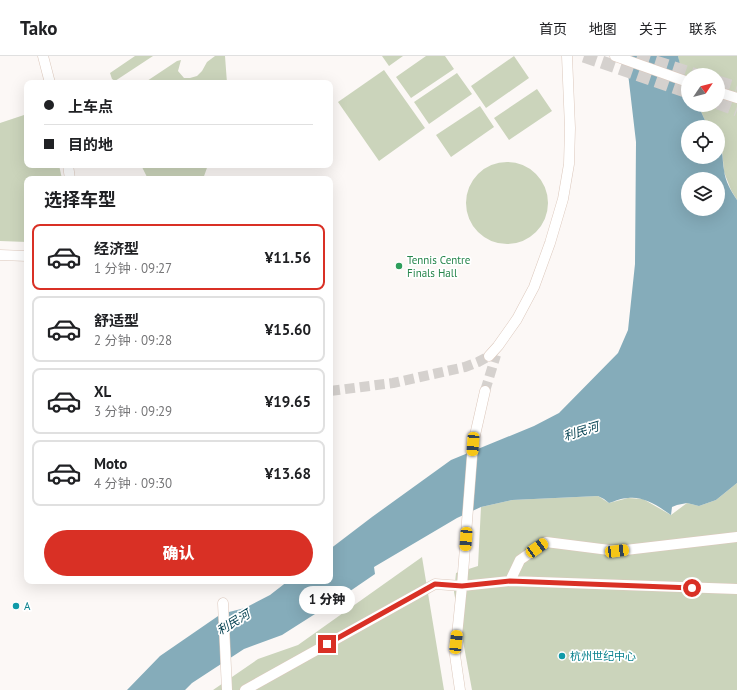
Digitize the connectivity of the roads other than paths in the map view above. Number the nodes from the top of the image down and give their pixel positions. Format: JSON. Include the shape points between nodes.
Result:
{"nodes":[{"id":1,"x":43,"y":56,"type":"edge"},
{"id":2,"x":567,"y":56,"type":"edge"},
{"id":3,"x":615,"y":56,"type":"edge"},
{"id":4,"x":49,"y":80,"type":"edge"},
{"id":5,"x":681,"y":80,"type":"edge"},
{"id":6,"x":725,"y":94,"type":"edge"},
{"id":7,"x":737,"y":98,"type":"edge"},
{"id":8,"x":0,"y":255,"type":"edge"},
{"id":9,"x":24,"y":256,"type":"edge"},
{"id":10,"x":495,"y":352,"type":"tunnel mouth"},
{"id":11,"x":485,"y":392,"type":"tunnel mouth"},
{"id":12,"x":737,"y":537,"type":"edge"},
{"id":13,"x":510,"y":581,"type":"junction"},
{"id":14,"x":462,"y":586,"type":"junction"},
{"id":15,"x":737,"y":589,"type":"edge"},
{"id":16,"x":223,"y":602,"type":"dead end"},
{"id":17,"x":226,"y":690,"type":"edge"},
{"id":18,"x":245,"y":690,"type":"edge"},
{"id":19,"x":460,"y":690,"type":"edge"}],
"edges":[{"from":1,"to":4,"type":"street"},
{"from":2,"to":10,"type":"street","via":[[569,164],[563,199],[534,287]]},
{"from":3,"to":5,"type":"street"},
{"from":6,"to":7,"type":"street"},
{"from":8,"to":9,"type":"street"},
{"from":11,"to":14,"type":"street","via":[[473,444]]},
{"from":12,"to":13,"type":"street","via":[[617,551],[546,542],[520,560]]},
{"from":13,"to":14,"type":"street"},
{"from":13,"to":15,"type":"street"},
{"from":14,"to":18,"type":"street","via":[[435,584]]},
{"from":14,"to":19,"type":"street","via":[[455,655]]},
{"from":16,"to":17,"type":"street"}]}
